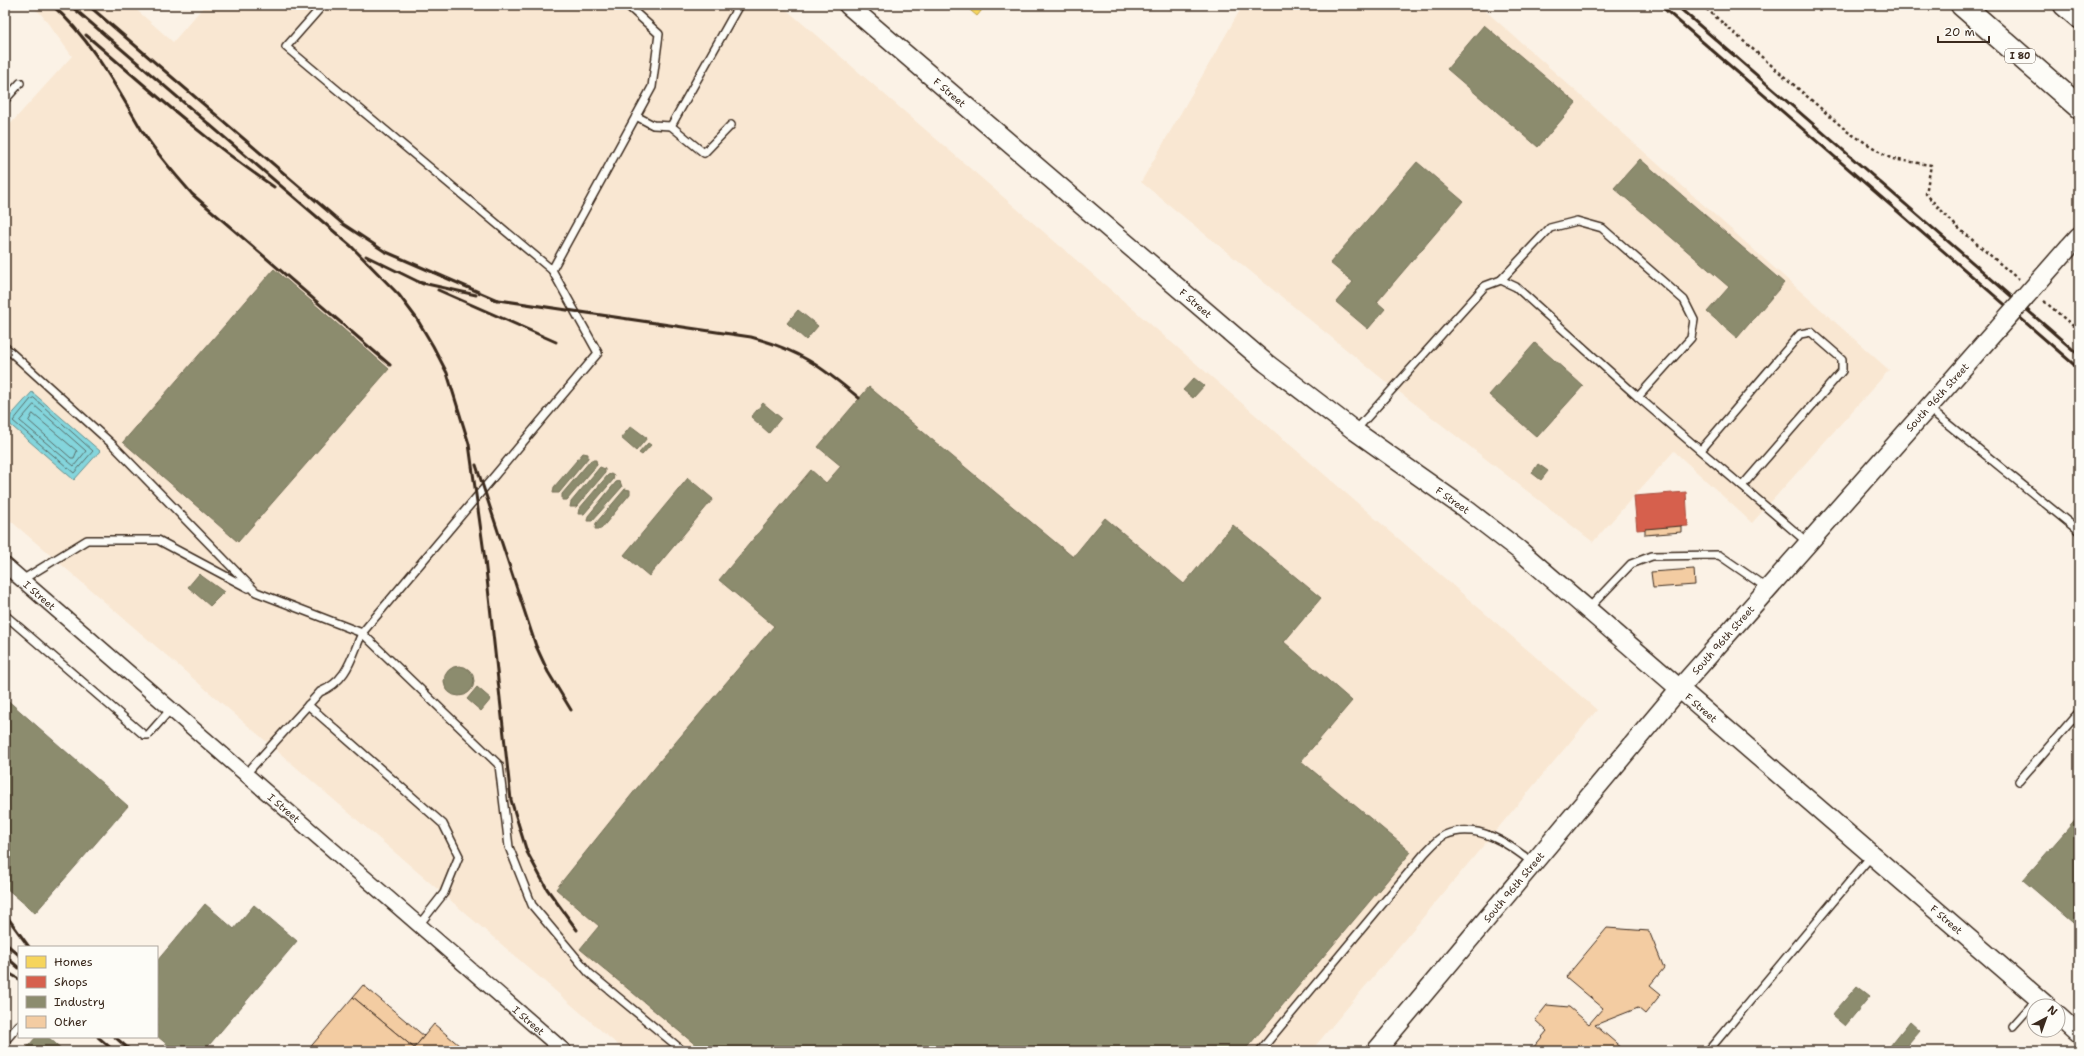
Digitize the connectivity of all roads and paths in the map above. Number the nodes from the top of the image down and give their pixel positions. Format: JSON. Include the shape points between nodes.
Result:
{"nodes":[{"id":1,"x":323,"y":5,"type":"edge"},
{"id":2,"x":627,"y":5,"type":"edge"},
{"id":3,"x":739,"y":5,"type":"edge"},
{"id":4,"x":848,"y":5,"type":"edge"},
{"id":5,"x":1702,"y":5,"type":"edge"},
{"id":6,"x":1962,"y":5,"type":"edge"},
{"id":7,"x":2065,"y":5,"type":"edge"},
{"id":8,"x":2079,"y":17,"type":"edge"},
{"id":9,"x":20,"y":83,"type":"dead end"},
{"id":10,"x":5,"y":100,"type":"edge"},
{"id":11,"x":2079,"y":107,"type":"edge"},
{"id":12,"x":636,"y":116,"type":"junction"},
{"id":13,"x":731,"y":125,"type":"dead end"},
{"id":14,"x":671,"y":126,"type":"junction"},
{"id":15,"x":2079,"y":236,"type":"edge"},
{"id":16,"x":552,"y":270,"type":"junction"},
{"id":17,"x":1501,"y":280,"type":"junction"},
{"id":18,"x":2020,"y":281,"type":"dead end"},
{"id":19,"x":2038,"y":296,"type":"dead end"},
{"id":20,"x":2079,"y":331,"type":"edge"},
{"id":21,"x":5,"y":347,"type":"edge"},
{"id":22,"x":1638,"y":397,"type":"junction"},
{"id":23,"x":1927,"y":408,"type":"junction"},
{"id":24,"x":1355,"y":431,"type":"junction"},
{"id":25,"x":1700,"y":450,"type":"junction"},
{"id":26,"x":1742,"y":486,"type":"junction"},
{"id":27,"x":2079,"y":531,"type":"edge"},
{"id":28,"x":1808,"y":542,"type":"junction"},
{"id":29,"x":5,"y":565,"type":"edge"},
{"id":30,"x":22,"y":580,"type":"junction"},
{"id":31,"x":1767,"y":588,"type":"junction"},
{"id":32,"x":256,"y":592,"type":"junction"},
{"id":33,"x":1588,"y":609,"type":"junction"},
{"id":34,"x":5,"y":615,"type":"edge"},
{"id":35,"x":362,"y":633,"type":"junction"},
{"id":36,"x":1680,"y":688,"type":"junction"},
{"id":37,"x":308,"y":704,"type":"junction"},
{"id":38,"x":170,"y":710,"type":"junction"},
{"id":39,"x":2079,"y":712,"type":"edge"},
{"id":40,"x":245,"y":775,"type":"junction"},
{"id":41,"x":2019,"y":781,"type":"dead end"},
{"id":42,"x":1872,"y":854,"type":"junction"},
{"id":43,"x":1533,"y":863,"type":"junction"},
{"id":44,"x":419,"y":925,"type":"junction"},
{"id":45,"x":2038,"y":998,"type":"edge"},
{"id":46,"x":2026,"y":1016,"type":"edge"},
{"id":47,"x":2066,"y":1022,"type":"edge"},
{"id":48,"x":18,"y":1026,"type":"edge"},
{"id":49,"x":2013,"y":1026,"type":"dead end"},
{"id":50,"x":2079,"y":1034,"type":"edge"},
{"id":51,"x":5,"y":1041,"type":"edge"},
{"id":52,"x":564,"y":1051,"type":"edge"},
{"id":53,"x":683,"y":1051,"type":"edge"},
{"id":54,"x":1260,"y":1051,"type":"edge"},
{"id":55,"x":1376,"y":1051,"type":"edge"},
{"id":56,"x":1708,"y":1051,"type":"edge"}],
"edges":[{"from":1,"to":16,"type":"lane","via":[[286,47]]},
{"from":2,"to":12,"type":"lane","via":[[659,34],[652,87]]},
{"from":3,"to":14,"type":"lane"},
{"from":4,"to":24,"type":"street","name":"F Street","via":[[1231,334]]},
{"from":5,"to":18,"type":"path","via":[[1848,132],[1892,159],[1930,165],[1926,194],[1956,226]]},
{"from":6,"to":11,"type":"highway","number":"I 80"},
{"from":7,"to":8,"type":"highway"},
{"from":9,"to":10,"type":"lane"},
{"from":12,"to":14,"type":"lane","via":[[653,125]]},
{"from":12,"to":16,"type":"lane"},
{"from":13,"to":14,"type":"lane","via":[[704,154]]},
{"from":15,"to":23,"type":"street","name":"South 96th Street","bridge":true},
{"from":16,"to":35,"type":"lane","via":[[598,353]]},
{"from":17,"to":22,"type":"lane","via":[[1516,287]]},
{"from":17,"to":22,"type":"lane","via":[[1550,228],[1577,221],[1602,228],[1684,300],[1694,320],[1691,338]]},
{"from":17,"to":24,"type":"lane","via":[[1485,286]]},
{"from":19,"to":20,"type":"path"},
{"from":21,"to":32,"type":"lane","via":[[112,444]]},
{"from":22,"to":25,"type":"lane"},
{"from":23,"to":27,"type":"lane"},
{"from":23,"to":28,"type":"street","name":"South 96th Street"},
{"from":24,"to":33,"type":"street","name":"F Street","via":[[1467,510]]},
{"from":25,"to":26,"type":"lane"},
{"from":25,"to":26,"type":"lane","via":[[1800,334],[1811,332],[1842,359],[1842,371]]},
{"from":26,"to":28,"type":"lane"},
{"from":28,"to":31,"type":"street","name":"South 96th Street"},
{"from":29,"to":30,"type":"street","name":"I Street"},
{"from":30,"to":32,"type":"lane","via":[[87,540],[158,540]]},
{"from":30,"to":38,"type":"street","name":"I Street"},
{"from":31,"to":33,"type":"lane","via":[[1720,555],[1652,556],[1632,564]]},
{"from":31,"to":36,"type":"street","name":"South 96th Street"},
{"from":32,"to":35,"type":"lane"},
{"from":33,"to":36,"type":"street","name":"F Street"},
{"from":34,"to":38,"type":"lane","via":[[144,735],[148,735]]},
{"from":35,"to":37,"type":"lane","via":[[346,672],[333,687],[320,692]]},
{"from":35,"to":53,"type":"lane","via":[[500,765],[509,847],[532,905],[589,973]]},
{"from":36,"to":42,"type":"street","name":"F Street"},
{"from":36,"to":43,"type":"street","name":"South 96th Street"},
{"from":37,"to":40,"type":"lane"},
{"from":37,"to":44,"type":"lane","via":[[443,824],[459,856],[444,893]]},
{"from":38,"to":40,"type":"street","name":"I Street"},
{"from":39,"to":41,"type":"lane"},
{"from":40,"to":44,"type":"street","name":"I Street"},
{"from":42,"to":45,"type":"street","name":"F Street"},
{"from":42,"to":56,"type":"lane"},
{"from":43,"to":54,"type":"lane","via":[[1507,843],[1490,836],[1469,830],[1444,835],[1424,854]]},
{"from":43,"to":55,"type":"street","name":"South 96th Street"},
{"from":44,"to":52,"type":"street","name":"I Street"},
{"from":46,"to":49,"type":"lane"},
{"from":47,"to":50,"type":"street"},
{"from":48,"to":51,"type":"lane"}]}
